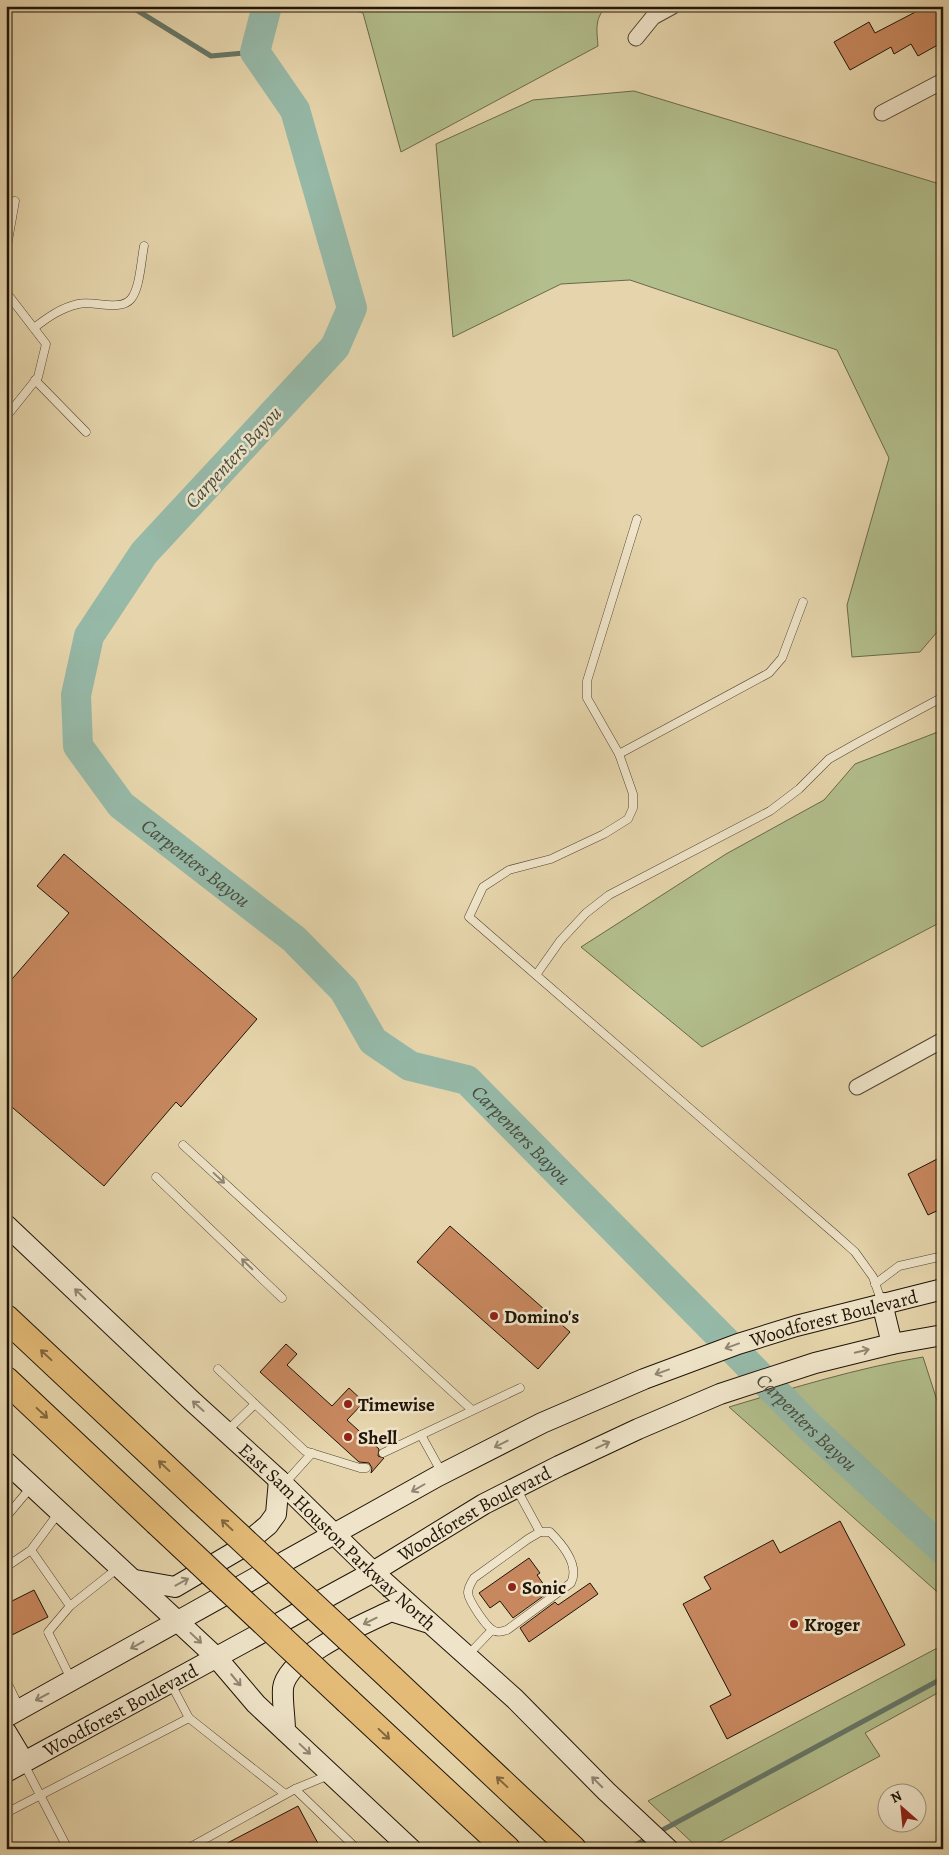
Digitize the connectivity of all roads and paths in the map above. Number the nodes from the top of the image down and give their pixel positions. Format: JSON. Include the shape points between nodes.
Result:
{"nodes":[{"id":1,"x":673,"y":6,"type":"edge"},
{"id":2,"x":636,"y":38,"type":"dead end"},
{"id":3,"x":943,"y":81,"type":"edge"},
{"id":4,"x":882,"y":113,"type":"dead end"},
{"id":5,"x":6,"y":203,"type":"edge"},
{"id":6,"x":144,"y":246,"type":"dead end"},
{"id":7,"x":6,"y":252,"type":"edge"},
{"id":8,"x":6,"y":292,"type":"edge"},
{"id":9,"x":34,"y":328,"type":"junction"},
{"id":10,"x":36,"y":380,"type":"junction"},
{"id":11,"x":6,"y":417,"type":"edge"},
{"id":12,"x":86,"y":432,"type":"dead end"},
{"id":13,"x":637,"y":519,"type":"dead end"},
{"id":14,"x":803,"y":602,"type":"dead end"},
{"id":15,"x":943,"y":697,"type":"edge"},
{"id":16,"x":619,"y":754,"type":"junction"},
{"id":17,"x":536,"y":975,"type":"junction"},
{"id":18,"x":943,"y":1040,"type":"edge"},
{"id":19,"x":857,"y":1087,"type":"dead end"},
{"id":20,"x":183,"y":1145,"type":"dead end"},
{"id":21,"x":156,"y":1177,"type":"dead end"},
{"id":22,"x":6,"y":1225,"type":"edge"},
{"id":23,"x":943,"y":1256,"type":"edge"},
{"id":24,"x":875,"y":1284,"type":"junction"},
{"id":25,"x":943,"y":1289,"type":"edge"},
{"id":26,"x":282,"y":1298,"type":"dead end"},
{"id":27,"x":882,"y":1303,"type":"junction"},
{"id":28,"x":6,"y":1318,"type":"edge"},
{"id":29,"x":943,"y":1336,"type":"edge"},
{"id":30,"x":892,"y":1344,"type":"junction"},
{"id":31,"x":218,"y":1370,"type":"dead end"},
{"id":32,"x":6,"y":1380,"type":"edge"},
{"id":33,"x":520,"y":1388,"type":"dead end"},
{"id":34,"x":254,"y":1404,"type":"junction"},
{"id":35,"x":472,"y":1410,"type":"junction"},
{"id":36,"x":226,"y":1432,"type":"junction"},
{"id":37,"x":421,"y":1435,"type":"junction"},
{"id":38,"x":383,"y":1453,"type":"dead end"},
{"id":39,"x":312,"y":1454,"type":"junction"},
{"id":40,"x":6,"y":1462,"type":"edge"},
{"id":41,"x":366,"y":1468,"type":"dead end"},
{"id":42,"x":442,"y":1474,"type":"junction"},
{"id":43,"x":281,"y":1482,"type":"junction"},
{"id":44,"x":32,"y":1486,"type":"junction"},
{"id":45,"x":516,"y":1488,"type":"junction"},
{"id":46,"x":60,"y":1511,"type":"junction"},
{"id":47,"x":6,"y":1517,"type":"edge"},
{"id":48,"x":540,"y":1532,"type":"junction"},
{"id":49,"x":336,"y":1535,"type":"junction"},
{"id":50,"x":31,"y":1550,"type":"junction"},
{"id":51,"x":120,"y":1566,"type":"junction"},
{"id":52,"x":6,"y":1567,"type":"edge"},
{"id":53,"x":373,"y":1572,"type":"junction"},
{"id":54,"x":135,"y":1580,"type":"junction"},
{"id":55,"x":70,"y":1606,"type":"junction"},
{"id":56,"x":178,"y":1622,"type":"junction"},
{"id":57,"x":432,"y":1624,"type":"junction"},
{"id":58,"x":492,"y":1630,"type":"junction"},
{"id":59,"x":467,"y":1656,"type":"junction"},
{"id":60,"x":216,"y":1657,"type":"junction"},
{"id":61,"x":6,"y":1680,"type":"edge"},
{"id":62,"x":72,"y":1681,"type":"junction"},
{"id":63,"x":170,"y":1682,"type":"junction"},
{"id":64,"x":13,"y":1713,"type":"edge"},
{"id":65,"x":189,"y":1718,"type":"junction"},
{"id":66,"x":285,"y":1731,"type":"junction"},
{"id":67,"x":6,"y":1732,"type":"edge"},
{"id":68,"x":24,"y":1762,"type":"junction"},
{"id":69,"x":6,"y":1772,"type":"edge"},
{"id":70,"x":332,"y":1774,"type":"junction"},
{"id":71,"x":295,"y":1789,"type":"junction"},
{"id":72,"x":285,"y":1794,"type":"junction"},
{"id":73,"x":41,"y":1796,"type":"junction"},
{"id":74,"x":6,"y":1814,"type":"edge"},
{"id":75,"x":501,"y":1844,"type":"edge"},
{"id":76,"x":68,"y":1849,"type":"edge"},
{"id":77,"x":187,"y":1849,"type":"edge"},
{"id":78,"x":357,"y":1849,"type":"edge"},
{"id":79,"x":411,"y":1849,"type":"edge"},
{"id":80,"x":574,"y":1849,"type":"edge"},
{"id":81,"x":668,"y":1849,"type":"edge"}],
"edges":[{"from":1,"to":2,"type":"street","via":[[653,17]]},
{"from":3,"to":4,"type":"street"},
{"from":5,"to":7,"type":"lane","via":[[14,201]]},
{"from":6,"to":9,"type":"lane","via":[[136,291],[130,301],[119,306],[81,303],[62,309]]},
{"from":8,"to":9,"type":"lane"},
{"from":9,"to":10,"type":"lane","via":[[46,344]]},
{"from":10,"to":11,"type":"lane"},
{"from":10,"to":12,"type":"lane"},
{"from":13,"to":16,"type":"lane","via":[[587,681],[587,698]]},
{"from":14,"to":16,"type":"lane","via":[[782,658],[769,673]]},
{"from":15,"to":17,"type":"lane","via":[[829,760],[770,811],[610,895],[586,913],[560,941]]},
{"from":16,"to":17,"type":"lane","via":[[633,794],[633,808],[628,819],[551,859],[509,870],[483,887],[470,916]]},
{"from":17,"to":24,"type":"lane","via":[[836,1235],[854,1252]]},
{"from":18,"to":19,"type":"street"},
{"from":20,"to":35,"type":"lane","one_way":true},
{"from":26,"to":21,"type":"lane","one_way":true},
{"from":36,"to":22,"type":"main road","name":"East Sam Houston Parkway North","one_way":true},
{"from":23,"to":24,"type":"lane","via":[[898,1266]]},
{"from":24,"to":27,"type":"lane"},
{"from":25,"to":27,"type":"main road","name":"Woodforest Boulevard"},
{"from":27,"to":30,"type":"main road"},
{"from":27,"to":42,"type":"main road","name":"Woodforest Boulevard","one_way":true,"via":[[738,1344],[644,1378],[542,1423]]},
{"from":80,"to":28,"type":"highway","one_way":true,"bridge":true},
{"from":29,"to":30,"type":"main road","name":"Woodforest Boulevard"},
{"from":45,"to":30,"type":"main road","name":"Woodforest Boulevard","one_way":true,"via":[[638,1429],[720,1394]]},
{"from":31,"to":34,"type":"lane"},
{"from":32,"to":75,"type":"highway","one_way":true,"bridge":true},
{"from":33,"to":35,"type":"lane"},
{"from":34,"to":36,"type":"lane"},
{"from":34,"to":39,"type":"lane","via":[[305,1452]]},
{"from":35,"to":37,"type":"lane"},
{"from":36,"to":43,"type":"main road","name":"East Sam Houston Parkway North"},
{"from":37,"to":38,"type":"lane"},
{"from":37,"to":42,"type":"lane"},
{"from":39,"to":41,"type":"lane"},
{"from":39,"to":43,"type":"lane"},
{"from":40,"to":44,"type":"main road"},
{"from":42,"to":49,"type":"main road","name":"Woodforest Boulevard","one_way":true},
{"from":43,"to":49,"type":"main road","name":"East Sam Houston Parkway North"},
{"from":54,"to":43,"type":"main road","one_way":true,"via":[[175,1587],[238,1550],[276,1514]]},
{"from":44,"to":46,"type":"main road"},
{"from":44,"to":47,"type":"lane"},
{"from":45,"to":48,"type":"lane"},
{"from":45,"to":53,"type":"main road","name":"Woodforest Boulevard"},
{"from":46,"to":50,"type":"lane"},
{"from":46,"to":51,"type":"main road"},
{"from":48,"to":58,"type":"lane","via":[[470,1584],[469,1597]]},
{"from":48,"to":58,"type":"lane","via":[[550,1532],[571,1560],[574,1576],[571,1583],[507,1630]]},
{"from":49,"to":53,"type":"main road","name":"East Sam Houston Parkway North"},
{"from":49,"to":56,"type":"main road","name":"Woodforest Boulevard"},
{"from":50,"to":52,"type":"lane"},
{"from":50,"to":55,"type":"lane"},
{"from":51,"to":54,"type":"main road"},
{"from":51,"to":55,"type":"lane"},
{"from":53,"to":57,"type":"main road","name":"East Sam Houston Parkway North"},
{"from":53,"to":60,"type":"main road","name":"Woodforest Boulevard"},
{"from":54,"to":56,"type":"main road"},
{"from":55,"to":62,"type":"lane","via":[[48,1632]]},
{"from":56,"to":60,"type":"main road","one_way":true},
{"from":56,"to":62,"type":"main road","name":"Woodforest Boulevard","one_way":true},
{"from":57,"to":59,"type":"main road","name":"East Sam Houston Parkway North"},
{"from":57,"to":66,"type":"main road","one_way":true,"via":[[391,1611],[332,1640],[295,1666],[283,1687]]},
{"from":58,"to":59,"type":"lane"},
{"from":81,"to":59,"type":"main road","name":"East Sam Houston Parkway North","one_way":true},
{"from":60,"to":63,"type":"main road","name":"Woodforest Boulevard"},
{"from":60,"to":66,"type":"main road","one_way":true,"via":[[256,1704]]},
{"from":61,"to":64,"type":"lane"},
{"from":62,"to":64,"type":"main road","name":"Woodforest Boulevard","one_way":true},
{"from":63,"to":65,"type":"lane"},
{"from":63,"to":68,"type":"main road","name":"Woodforest Boulevard"},
{"from":65,"to":72,"type":"lane"},
{"from":65,"to":73,"type":"lane"},
{"from":66,"to":70,"type":"main road","one_way":true},
{"from":67,"to":68,"type":"main road"},
{"from":68,"to":69,"type":"main road","name":"Woodforest Boulevard"},
{"from":68,"to":73,"type":"lane"},
{"from":70,"to":71,"type":"lane"},
{"from":70,"to":79,"type":"main road"},
{"from":71,"to":72,"type":"lane"},
{"from":71,"to":78,"type":"lane"},
{"from":72,"to":77,"type":"lane"},
{"from":73,"to":74,"type":"lane"},
{"from":73,"to":76,"type":"lane"}]}
